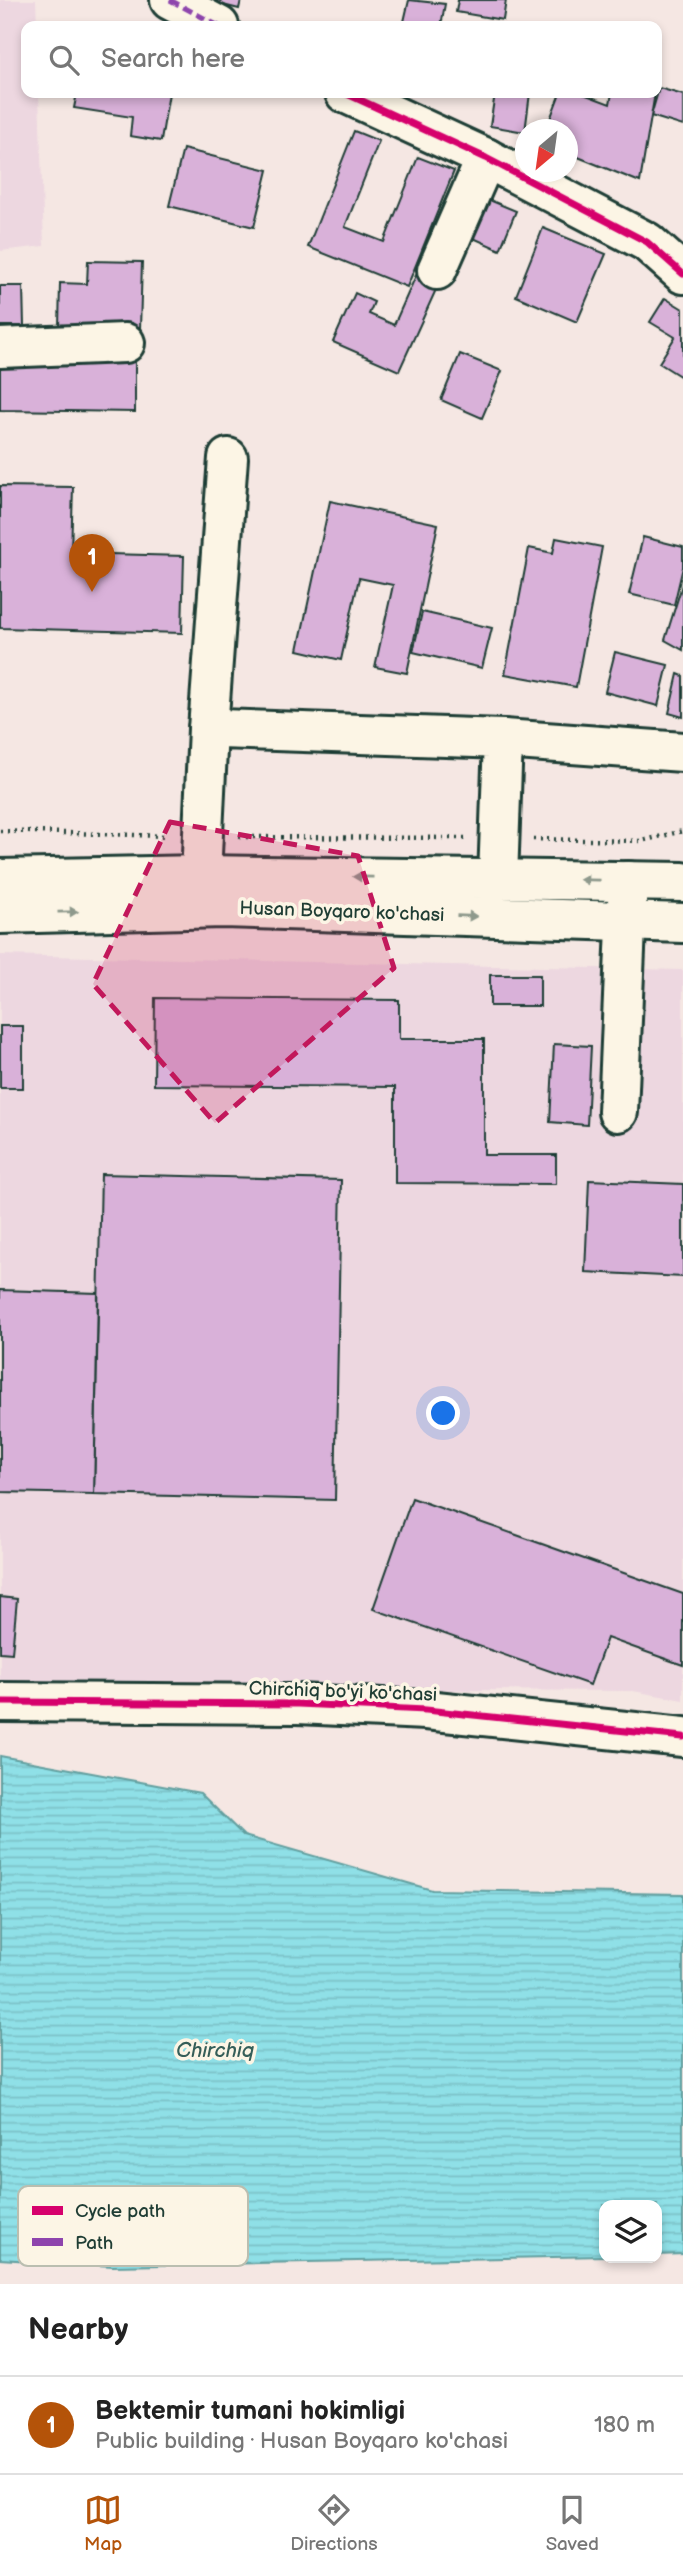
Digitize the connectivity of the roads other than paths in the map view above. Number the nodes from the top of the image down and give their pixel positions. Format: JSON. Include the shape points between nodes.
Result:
{"nodes":[{"id":1,"x":170,"y":0,"type":"edge"},
{"id":2,"x":210,"y":21,"type":"edge"},
{"id":3,"x":356,"y":98,"type":"edge"},
{"id":4,"x":486,"y":158,"type":"junction"},
{"id":5,"x":437,"y":270,"type":"dead end"},
{"id":6,"x":683,"y":274,"type":"edge"},
{"id":7,"x":125,"y":343,"type":"dead end"},
{"id":8,"x":0,"y":348,"type":"edge"},
{"id":9,"x":228,"y":458,"type":"dead end"},
{"id":10,"x":208,"y":729,"type":"junction"},
{"id":11,"x":503,"y":739,"type":"junction"},
{"id":12,"x":683,"y":752,"type":"edge"},
{"id":13,"x":201,"y":875,"type":"junction"},
{"id":14,"x":0,"y":879,"type":"edge"},
{"id":15,"x":498,"y":879,"type":"junction"},
{"id":16,"x":628,"y":881,"type":"junction"},
{"id":17,"x":683,"y":882,"type":"edge"},
{"id":18,"x":0,"y":914,"type":"edge"},
{"id":19,"x":626,"y":921,"type":"junction"},
{"id":20,"x":683,"y":923,"type":"edge"},
{"id":21,"x":618,"y":1112,"type":"dead end"},
{"id":22,"x":0,"y":1702,"type":"edge"},
{"id":23,"x":683,"y":1737,"type":"edge"}],
"edges":[{"from":1,"to":2,"type":"main road"},
{"from":3,"to":4,"type":"main road"},
{"from":4,"to":5,"type":"main road"},
{"from":4,"to":6,"type":"main road","via":[[647,242]]},
{"from":7,"to":8,"type":"main road"},
{"from":9,"to":10,"type":"main road"},
{"from":10,"to":11,"type":"main road"},
{"from":10,"to":13,"type":"main road"},
{"from":11,"to":12,"type":"main road"},
{"from":11,"to":15,"type":"main road"},
{"from":13,"to":14,"type":"main road","name":"Husan Boyqaro ko'chasi"},
{"from":15,"to":13,"type":"main road","name":"Husan Boyqaro ko'chasi","one_way":true},
{"from":16,"to":15,"type":"main road","name":"Husan Boyqaro ko'chasi","one_way":true},
{"from":16,"to":17,"type":"main road","name":"Husan Boyqaro ko'chasi"},
{"from":16,"to":19,"type":"main road"},
{"from":18,"to":19,"type":"main road","name":"Husan Boyqaro ko'chasi","one_way":true,"via":[[223,908]]},
{"from":19,"to":20,"type":"main road","name":"Husan Boyqaro ko'chasi"},
{"from":19,"to":21,"type":"main road"},
{"from":22,"to":23,"type":"main road","name":"Chirchiq bo'yi ko'chasi","via":[[298,1704],[426,1710]]}]}
